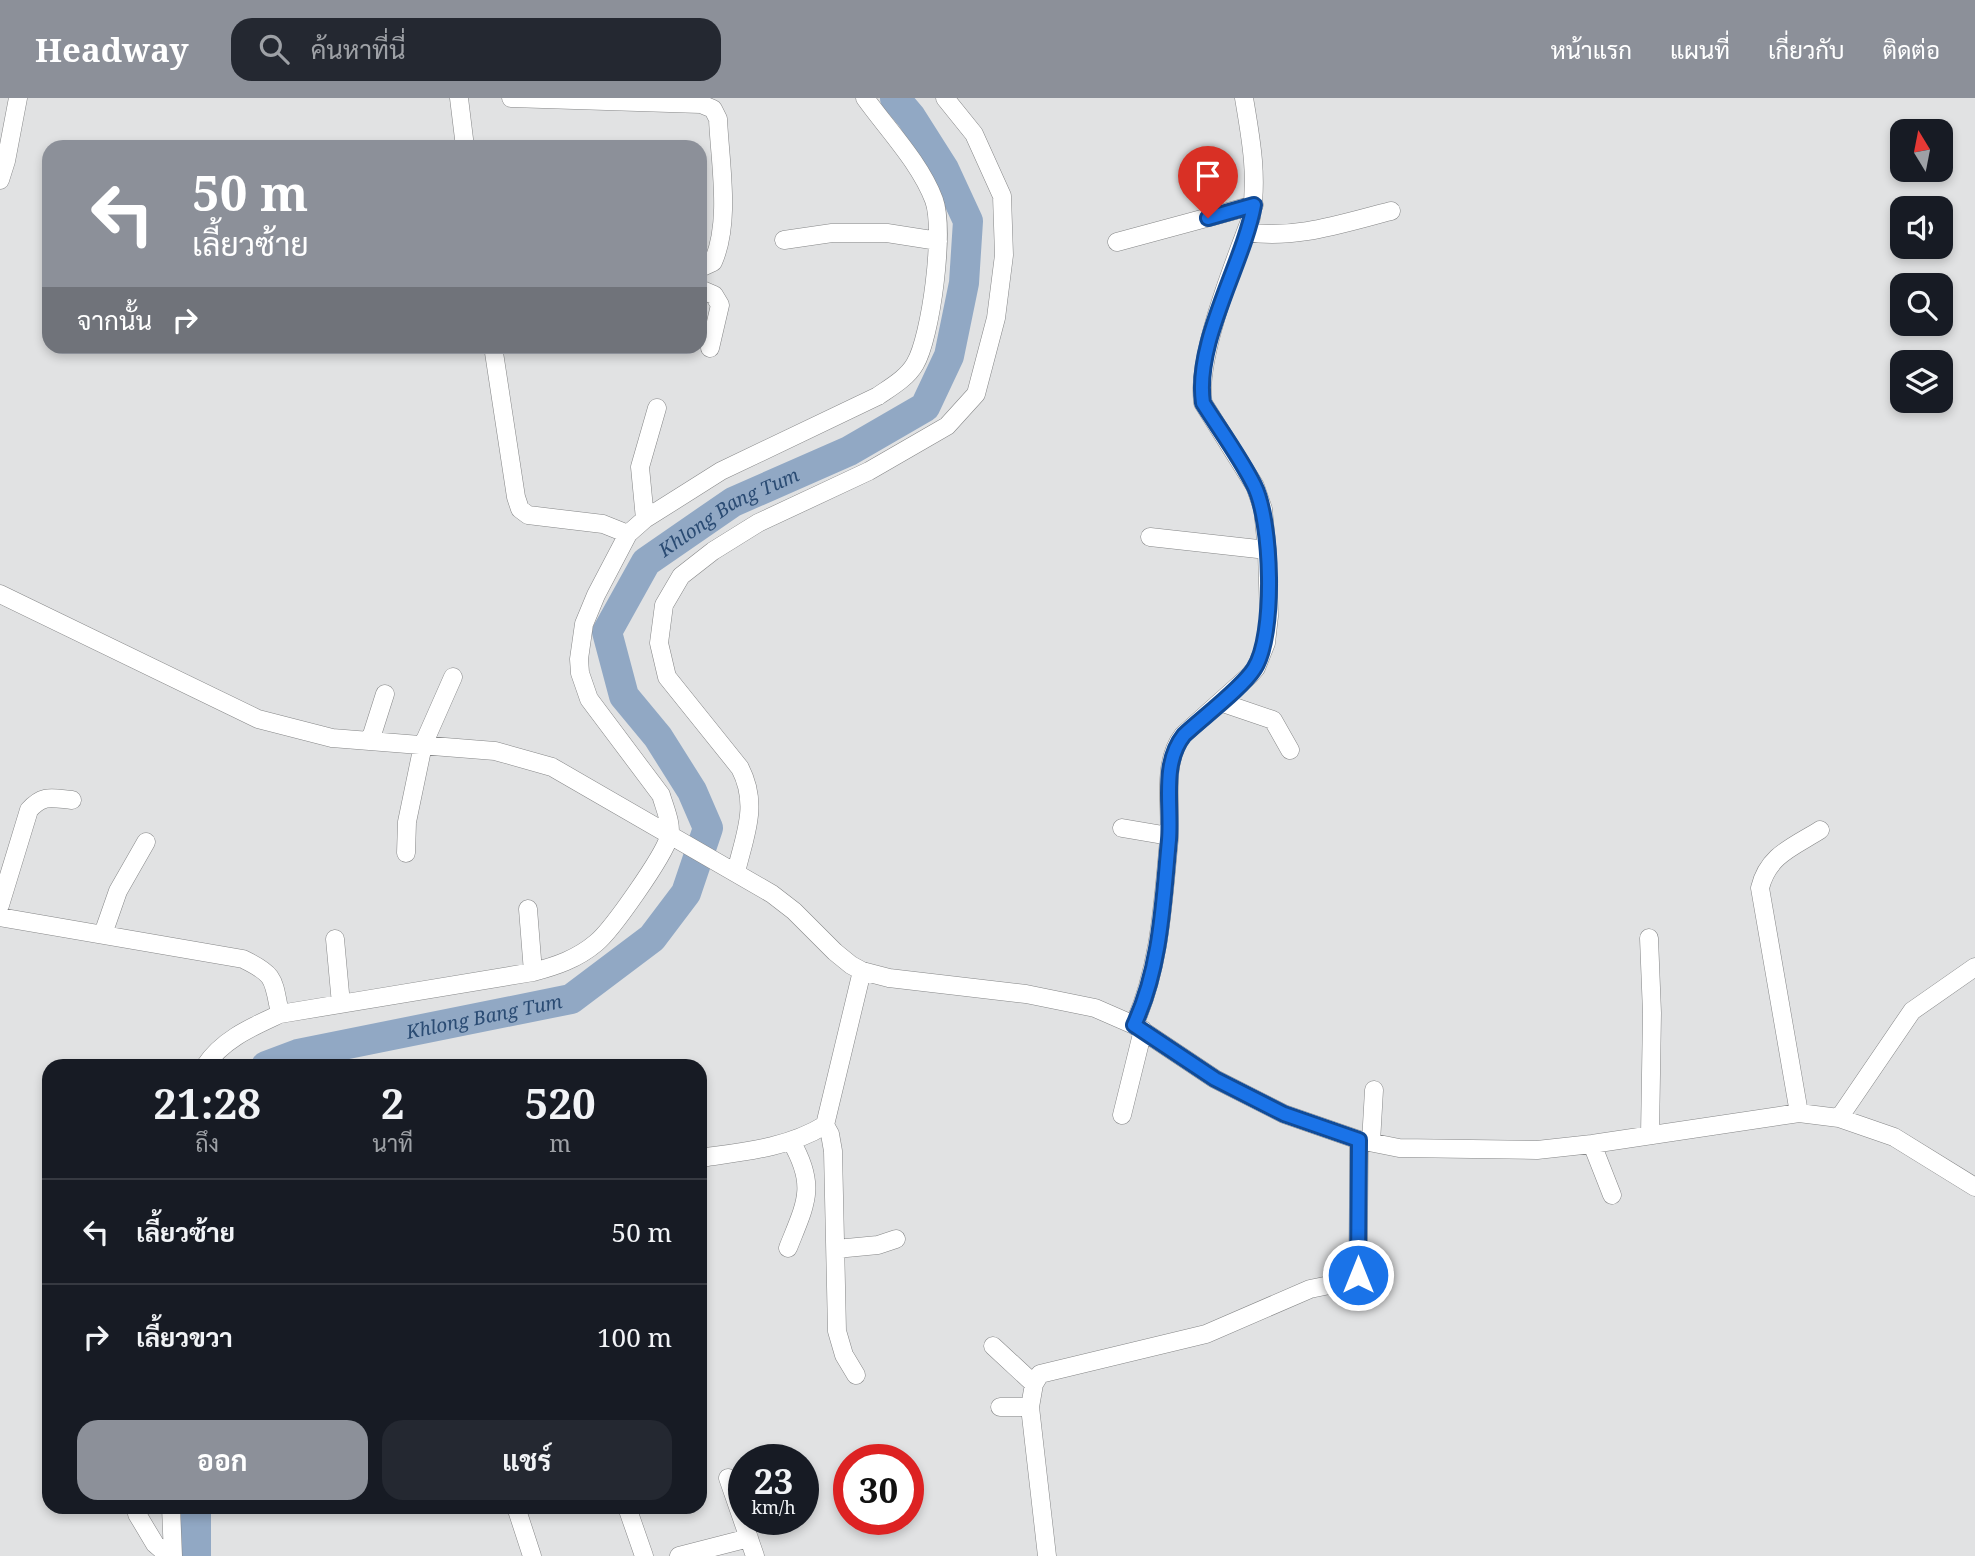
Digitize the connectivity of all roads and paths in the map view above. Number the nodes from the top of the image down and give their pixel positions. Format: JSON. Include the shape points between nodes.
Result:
{"nodes":[{"id":1,"x":18,"y":98,"type":"edge"},
{"id":2,"x":459,"y":98,"type":"edge"},
{"id":3,"x":511,"y":98,"type":"edge"},
{"id":4,"x":865,"y":98,"type":"edge"},
{"id":5,"x":945,"y":98,"type":"edge"},
{"id":6,"x":1244,"y":98,"type":"edge"},
{"id":7,"x":465,"y":140,"type":"edge"},
{"id":8,"x":0,"y":180,"type":"edge"},
{"id":9,"x":1254,"y":205,"type":"junction"},
{"id":10,"x":1391,"y":211,"type":"dead end"},
{"id":11,"x":1246,"y":232,"type":"junction"},
{"id":12,"x":784,"y":240,"type":"dead end"},
{"id":13,"x":938,"y":241,"type":"junction"},
{"id":14,"x":1117,"y":242,"type":"dead end"},
{"id":15,"x":707,"y":265,"type":"edge"},
{"id":16,"x":707,"y":292,"type":"edge"},
{"id":17,"x":710,"y":348,"type":"dead end"},
{"id":18,"x":494,"y":354,"type":"edge"},
{"id":19,"x":657,"y":408,"type":"dead end"},
{"id":20,"x":645,"y":519,"type":"junction"},
{"id":21,"x":628,"y":534,"type":"junction"},
{"id":22,"x":1150,"y":537,"type":"dead end"},
{"id":23,"x":1267,"y":550,"type":"junction"},
{"id":24,"x":0,"y":594,"type":"edge"},
{"id":25,"x":453,"y":677,"type":"dead end"},
{"id":26,"x":385,"y":694,"type":"dead end"},
{"id":27,"x":1220,"y":702,"type":"junction"},
{"id":28,"x":369,"y":741,"type":"junction"},
{"id":29,"x":423,"y":745,"type":"junction"},
{"id":30,"x":1290,"y":750,"type":"dead end"},
{"id":31,"x":72,"y":800,"type":"dead end"},
{"id":32,"x":1122,"y":828,"type":"dead end"},
{"id":33,"x":1820,"y":830,"type":"dead end"},
{"id":34,"x":1169,"y":836,"type":"junction"},
{"id":35,"x":674,"y":837,"type":"junction"},
{"id":36,"x":146,"y":842,"type":"dead end"},
{"id":37,"x":406,"y":852,"type":"dead end"},
{"id":38,"x":731,"y":869,"type":"junction"},
{"id":39,"x":0,"y":903,"type":"edge"},
{"id":40,"x":528,"y":909,"type":"dead end"},
{"id":41,"x":0,"y":916,"type":"edge"},
{"id":42,"x":103,"y":934,"type":"junction"},
{"id":43,"x":1650,"y":938,"type":"dead end"},
{"id":44,"x":335,"y":939,"type":"dead end"},
{"id":45,"x":1975,"y":967,"type":"edge"},
{"id":46,"x":862,"y":971,"type":"junction"},
{"id":47,"x":533,"y":972,"type":"junction"},
{"id":48,"x":341,"y":1004,"type":"junction"},
{"id":49,"x":280,"y":1014,"type":"junction"},
{"id":50,"x":1138,"y":1028,"type":"junction"},
{"id":51,"x":211,"y":1059,"type":"edge"},
{"id":52,"x":1374,"y":1090,"type":"dead end"},
{"id":53,"x":1799,"y":1113,"type":"junction"},
{"id":54,"x":1122,"y":1115,"type":"dead end"},
{"id":55,"x":1839,"y":1118,"type":"junction"},
{"id":56,"x":825,"y":1125,"type":"junction"},
{"id":57,"x":1650,"y":1135,"type":"junction"},
{"id":58,"x":791,"y":1141,"type":"junction"},
{"id":59,"x":1365,"y":1141,"type":"junction"},
{"id":60,"x":1592,"y":1144,"type":"junction"},
{"id":61,"x":707,"y":1157,"type":"edge"},
{"id":62,"x":1975,"y":1186,"type":"edge"},
{"id":63,"x":1612,"y":1195,"type":"dead end"},
{"id":64,"x":896,"y":1239,"type":"dead end"},
{"id":65,"x":788,"y":1248,"type":"dead end"},
{"id":66,"x":836,"y":1249,"type":"junction"},
{"id":67,"x":993,"y":1346,"type":"dead end"},
{"id":68,"x":856,"y":1375,"type":"dead end"},
{"id":69,"x":1034,"y":1384,"type":"junction"},
{"id":70,"x":1000,"y":1407,"type":"dead end"},
{"id":71,"x":1030,"y":1407,"type":"junction"},
{"id":72,"x":137,"y":1514,"type":"dead end"},
{"id":73,"x":171,"y":1514,"type":"edge"},
{"id":74,"x":518,"y":1514,"type":"edge"},
{"id":75,"x":629,"y":1514,"type":"edge"},
{"id":76,"x":748,"y":1535,"type":"edge"},
{"id":77,"x":749,"y":1538,"type":"junction"},
{"id":78,"x":171,"y":1556,"type":"edge"},
{"id":79,"x":532,"y":1556,"type":"edge"},
{"id":80,"x":644,"y":1556,"type":"edge"},
{"id":81,"x":679,"y":1556,"type":"edge"},
{"id":82,"x":755,"y":1556,"type":"edge"},
{"id":83,"x":1047,"y":1556,"type":"edge"}],
"edges":[{"from":1,"to":8,"type":"street"},
{"from":2,"to":7,"type":"street"},
{"from":3,"to":15,"type":"street","via":[[701,104],[713,109],[718,119],[723,222],[719,248]]},
{"from":4,"to":13,"type":"street","via":[[920,173],[935,202]]},
{"from":5,"to":38,"type":"street","via":[[974,134],[1002,196],[1004,255],[996,318],[976,394],[947,426],[713,551],[681,576],[664,605],[659,643],[667,677],[748,783],[751,804]]},
{"from":6,"to":9,"type":"street","via":[[1255,162]]},
{"from":9,"to":11,"type":"street"},
{"from":9,"to":14,"type":"street"},
{"from":10,"to":11,"type":"street","via":[[1291,235]]},
{"from":11,"to":23,"type":"street","via":[[1208,348],[1201,393],[1255,486]]},
{"from":12,"to":13,"type":"street","via":[[832,233],[887,233]]},
{"from":13,"to":20,"type":"street","via":[[925,333],[907,374],[860,406],[721,471]]},
{"from":16,"to":17,"type":"street","via":[[720,305]]},
{"from":18,"to":21,"type":"street","via":[[520,509],[528,515],[603,524]]},
{"from":19,"to":20,"type":"street","via":[[639,467]]},
{"from":20,"to":21,"type":"street"},
{"from":21,"to":35,"type":"street","via":[[584,624],[580,673],[595,708],[661,795]]},
{"from":22,"to":23,"type":"street"},
{"from":23,"to":27,"type":"street","via":[[1266,643],[1256,667]]},
{"from":24,"to":28,"type":"street","via":[[258,719],[332,738]]},
{"from":25,"to":29,"type":"street"},
{"from":26,"to":28,"type":"street"},
{"from":27,"to":30,"type":"street","via":[[1273,720]]},
{"from":27,"to":34,"type":"street","via":[[1175,745]]},
{"from":28,"to":29,"type":"street"},
{"from":29,"to":35,"type":"street","via":[[495,751],[552,767]]},
{"from":29,"to":37,"type":"street","via":[[407,822]]},
{"from":31,"to":39,"type":"street","via":[[47,797],[29,810]]},
{"from":32,"to":34,"type":"street"},
{"from":33,"to":53,"type":"street","via":[[1775,858],[1760,888]]},
{"from":34,"to":50,"type":"street","via":[[1157,957]]},
{"from":35,"to":38,"type":"street"},
{"from":35,"to":47,"type":"street","via":[[597,942],[567,963]]},
{"from":36,"to":42,"type":"street","via":[[118,891]]},
{"from":38,"to":46,"type":"street","via":[[787,905],[835,952]]},
{"from":40,"to":47,"type":"street"},
{"from":41,"to":42,"type":"street"},
{"from":42,"to":49,"type":"street","via":[[243,959],[266,970],[274,982]]},
{"from":43,"to":57,"type":"street"},
{"from":44,"to":48,"type":"street"},
{"from":45,"to":55,"type":"street","via":[[1912,1011]]},
{"from":46,"to":50,"type":"street","via":[[1062,1000],[1095,1008]]},
{"from":46,"to":56,"type":"street"},
{"from":47,"to":48,"type":"street"},
{"from":48,"to":49,"type":"street"},
{"from":49,"to":51,"type":"street","via":[[224,1044]]},
{"from":50,"to":54,"type":"street"},
{"from":50,"to":59,"type":"street","via":[[1215,1079],[1284,1114]]},
{"from":52,"to":59,"type":"street"},
{"from":53,"to":55,"type":"street"},
{"from":53,"to":57,"type":"street"},
{"from":55,"to":62,"type":"street","via":[[1894,1137]]},
{"from":56,"to":58,"type":"street"},
{"from":56,"to":66,"type":"street","via":[[833,1151]]},
{"from":57,"to":60,"type":"street"},
{"from":58,"to":61,"type":"street"},
{"from":58,"to":65,"type":"street","via":[[808,1183],[804,1208]]},
{"from":59,"to":60,"type":"street","via":[[1399,1148],[1537,1150]]},
{"from":59,"to":69,"type":"street","via":[[1358,1275],[1310,1289],[1206,1334],[1040,1374]]},
{"from":60,"to":63,"type":"street"},
{"from":64,"to":66,"type":"street"},
{"from":66,"to":68,"type":"street","via":[[837,1331]]},
{"from":67,"to":69,"type":"street"},
{"from":69,"to":71,"type":"street"},
{"from":70,"to":71,"type":"street"},
{"from":71,"to":83,"type":"street"},
{"from":72,"to":78,"type":"street","via":[[155,1544]]},
{"from":73,"to":78,"type":"street"},
{"from":74,"to":79,"type":"street"},
{"from":75,"to":80,"type":"street"},
{"from":76,"to":77,"type":"street"},
{"from":77,"to":81,"type":"street"},
{"from":77,"to":82,"type":"street"}]}
